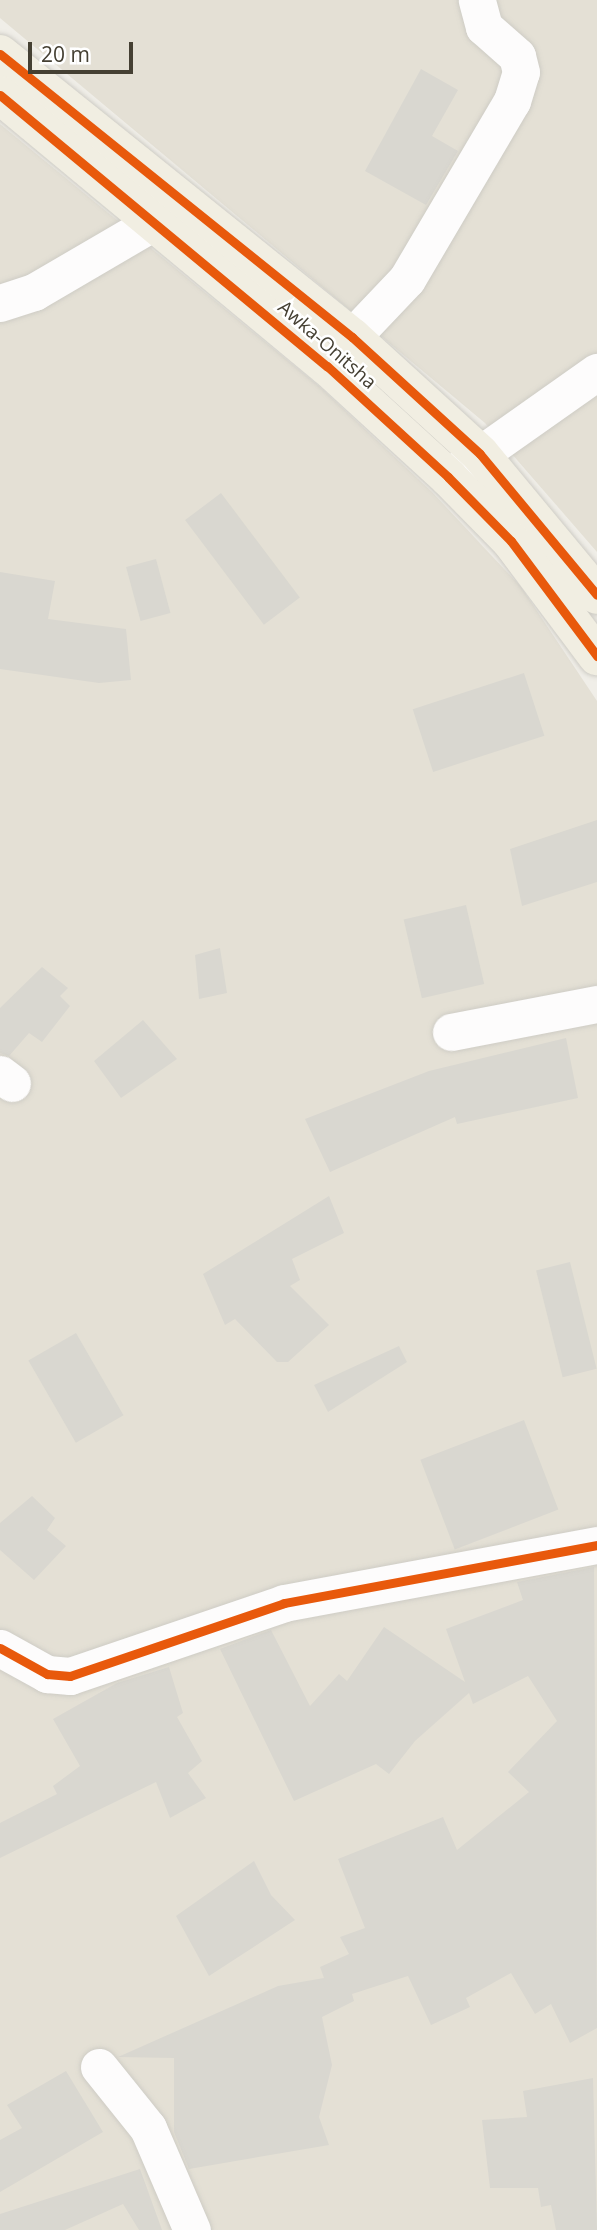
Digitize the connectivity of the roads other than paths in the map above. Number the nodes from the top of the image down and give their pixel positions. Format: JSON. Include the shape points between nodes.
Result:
{"nodes":[{"id":1,"x":477,"y":0,"type":"edge"},
{"id":2,"x":0,"y":54,"type":"edge"},
{"id":3,"x":0,"y":95,"type":"edge"},
{"id":4,"x":152,"y":223,"type":"junction"},
{"id":5,"x":0,"y":303,"type":"edge"},
{"id":6,"x":352,"y":337,"type":"junction"},
{"id":7,"x":597,"y":372,"type":"edge"},
{"id":8,"x":480,"y":454,"type":"junction"},
{"id":9,"x":448,"y":477,"type":"junction"},
{"id":10,"x":597,"y":595,"type":"edge"},
{"id":11,"x":597,"y":656,"type":"edge"},
{"id":12,"x":597,"y":1004,"type":"edge"},
{"id":13,"x":452,"y":1032,"type":"dead end"},
{"id":14,"x":597,"y":1545,"type":"edge"},
{"id":15,"x":0,"y":1648,"type":"edge"},
{"id":16,"x":99,"y":2067,"type":"dead end"},
{"id":17,"x":192,"y":2230,"type":"edge"}],
"edges":[{"from":1,"to":6,"type":"street","via":[[484,27],[517,56],[522,72],[512,101],[407,279]]},
{"from":2,"to":6,"type":"main road","name":"Awka-Onitsha"},
{"from":3,"to":4,"type":"main road","name":"Awka-Onitsha"},
{"from":4,"to":5,"type":"street","via":[[34,292]]},
{"from":4,"to":9,"type":"main road","name":"Awka-Onitsha","via":[[327,366]]},
{"from":6,"to":8,"type":"main road","name":"Awka-Onitsha"},
{"from":7,"to":8,"type":"street"},
{"from":8,"to":9,"type":"street"},
{"from":8,"to":10,"type":"main road","name":"Awka-Onitsha"},
{"from":9,"to":11,"type":"main road","name":"Awka-Onitsha","via":[[511,541]]},
{"from":12,"to":13,"type":"street"},
{"from":14,"to":15,"type":"street","via":[[284,1603],[70,1676],[47,1674]]},
{"from":16,"to":17,"type":"street","via":[[148,2128]]}]}
